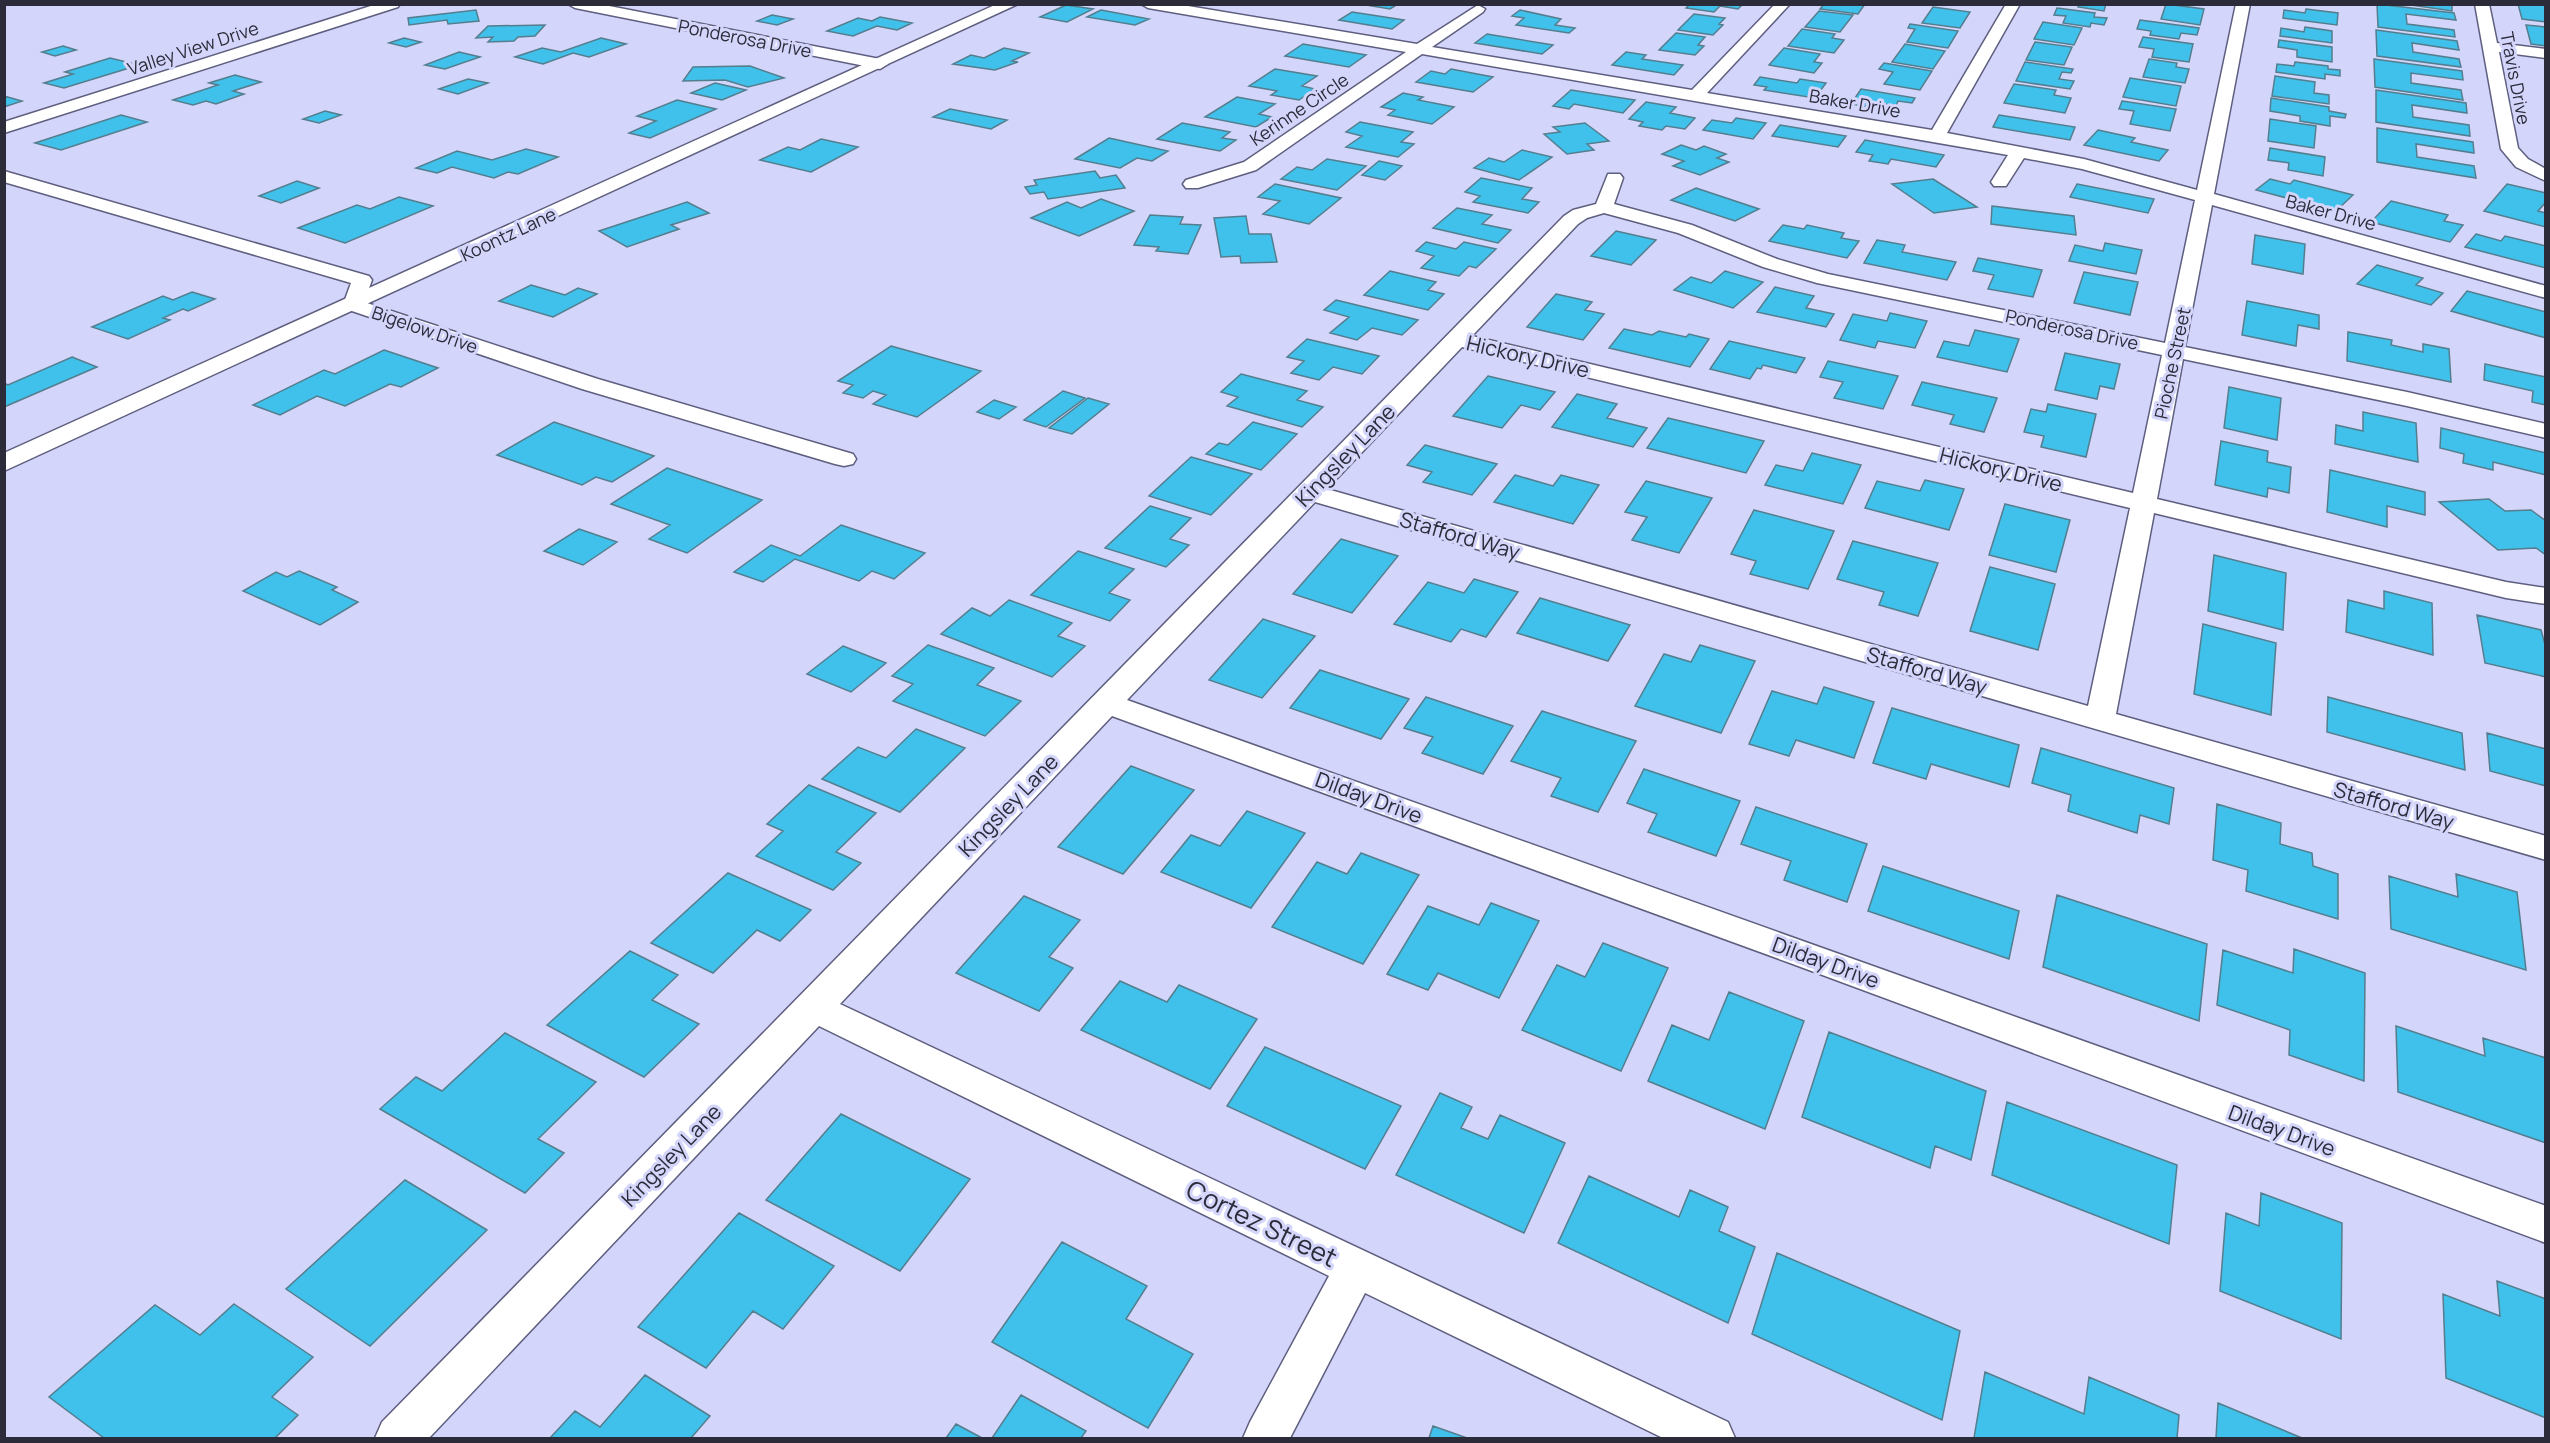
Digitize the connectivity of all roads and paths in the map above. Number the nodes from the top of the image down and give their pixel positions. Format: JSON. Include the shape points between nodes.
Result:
{"nodes":[{"id":1,"x":393,"y":4,"type":"edge"},
{"id":2,"x":575,"y":4,"type":"edge"},
{"id":3,"x":1011,"y":4,"type":"edge"},
{"id":4,"x":1148,"y":4,"type":"edge"},
{"id":5,"x":1783,"y":4,"type":"edge"},
{"id":6,"x":2013,"y":4,"type":"edge"},
{"id":7,"x":2243,"y":4,"type":"edge"},
{"id":8,"x":2482,"y":4,"type":"edge"},
{"id":9,"x":1478,"y":9,"type":"dead end"},
{"id":10,"x":2491,"y":46,"type":"junction"},
{"id":11,"x":1420,"y":49,"type":"junction"},
{"id":12,"x":2546,"y":54,"type":"edge"},
{"id":13,"x":880,"y":64,"type":"junction"},
{"id":14,"x":1695,"y":96,"type":"junction"},
{"id":15,"x":4,"y":128,"type":"edge"},
{"id":16,"x":1937,"y":136,"type":"junction"},
{"id":17,"x":2019,"y":151,"type":"junction"},
{"id":18,"x":4,"y":176,"type":"edge"},
{"id":19,"x":2546,"y":176,"type":"edge"},
{"id":20,"x":1614,"y":178,"type":"dead end"},
{"id":21,"x":2000,"y":182,"type":"dead end"},
{"id":22,"x":1191,"y":184,"type":"dead end"},
{"id":23,"x":2205,"y":197,"type":"junction"},
{"id":24,"x":1604,"y":207,"type":"junction"},
{"id":25,"x":2546,"y":292,"type":"edge"},
{"id":26,"x":353,"y":305,"type":"junction"},
{"id":27,"x":1457,"y":339,"type":"junction"},
{"id":28,"x":2174,"y":350,"type":"junction"},
{"id":29,"x":2546,"y":431,"type":"edge"},
{"id":30,"x":844,"y":459,"type":"dead end"},
{"id":31,"x":4,"y":464,"type":"edge"},
{"id":32,"x":1309,"y":492,"type":"junction"},
{"id":33,"x":2142,"y":504,"type":"junction"},
{"id":34,"x":2546,"y":596,"type":"edge"},
{"id":35,"x":1106,"y":703,"type":"junction"},
{"id":36,"x":2100,"y":721,"type":"junction"},
{"id":37,"x":2546,"y":848,"type":"edge"},
{"id":38,"x":813,"y":1006,"type":"junction"},
{"id":39,"x":2546,"y":1225,"type":"edge"},
{"id":40,"x":1356,"y":1268,"type":"junction"},
{"id":41,"x":398,"y":1438,"type":"edge"},
{"id":42,"x":1266,"y":1438,"type":"edge"},
{"id":43,"x":1712,"y":1438,"type":"edge"}],
"edges":[{"from":1,"to":15,"type":"street","name":"Valley View Drive"},
{"from":2,"to":13,"type":"street","name":"Ponderosa Drive"},
{"from":3,"to":13,"type":"street","name":"Koontz Lane"},
{"from":4,"to":11,"type":"street","name":"Baker Drive"},
{"from":5,"to":14,"type":"street"},
{"from":6,"to":16,"type":"street"},
{"from":7,"to":23,"type":"street","name":"Pioche Street"},
{"from":8,"to":10,"type":"street","name":"Travis Drive"},
{"from":9,"to":11,"type":"street","name":"Kerinne Circle"},
{"from":10,"to":12,"type":"street"},
{"from":10,"to":19,"type":"street","name":"Travis Drive","via":[[2510,149],[2522,163]]},
{"from":11,"to":14,"type":"street","name":"Baker Drive"},
{"from":11,"to":22,"type":"street","name":"Kerinne Circle","via":[[1250,166]]},
{"from":13,"to":26,"type":"street","name":"Koontz Lane"},
{"from":14,"to":16,"type":"street","name":"Baker Drive"},
{"from":16,"to":17,"type":"street","name":"Baker Drive"},
{"from":17,"to":21,"type":"street"},
{"from":17,"to":23,"type":"street","name":"Baker Drive"},
{"from":18,"to":26,"type":"street","name":"Bigelow Drive","via":[[362,280]]},
{"from":20,"to":24,"type":"street"},
{"from":23,"to":25,"type":"street","name":"Baker Drive"},
{"from":23,"to":28,"type":"street","name":"Pioche Street"},
{"from":24,"to":27,"type":"street","name":"Kingsley Lane","via":[[1571,220]]},
{"from":24,"to":28,"type":"street","name":"Ponderosa Drive","via":[[1685,229],[1770,263],[1824,279]]},
{"from":26,"to":30,"type":"street","name":"Bigelow Drive","via":[[591,384]]},
{"from":26,"to":31,"type":"street","name":"Koontz Lane"},
{"from":27,"to":32,"type":"street","name":"Kingsley Lane"},
{"from":27,"to":33,"type":"street","name":"Hickory Drive"},
{"from":28,"to":29,"type":"street","name":"Ponderosa Drive"},
{"from":28,"to":33,"type":"street","name":"Pioche Street"},
{"from":32,"to":35,"type":"street","name":"Kingsley Lane"},
{"from":32,"to":36,"type":"street","name":"Stafford Way"},
{"from":33,"to":34,"type":"street","name":"Hickory Drive","via":[[2506,590]]},
{"from":33,"to":36,"type":"street","name":"Pioche Street"},
{"from":35,"to":38,"type":"street","name":"Kingsley Lane"},
{"from":35,"to":39,"type":"street","name":"Dilday Drive"},
{"from":36,"to":37,"type":"street","name":"Stafford Way"},
{"from":38,"to":40,"type":"street","name":"Cortez Street"},
{"from":38,"to":41,"type":"street","name":"Kingsley Lane"},
{"from":40,"to":42,"type":"street"},
{"from":40,"to":43,"type":"street","name":"Cortez Street"}]}
